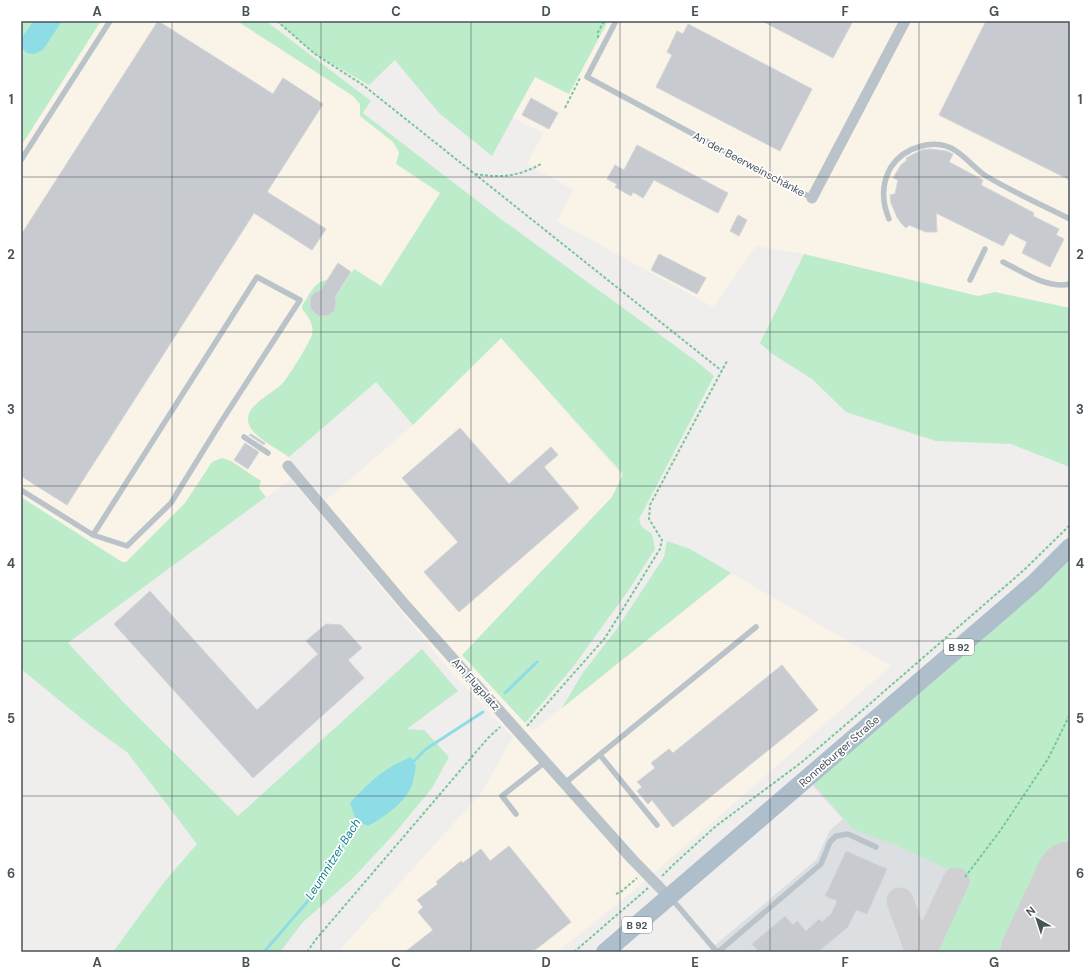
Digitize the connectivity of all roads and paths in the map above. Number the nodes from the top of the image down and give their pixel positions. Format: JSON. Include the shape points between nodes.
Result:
{"nodes":[{"id":1,"x":110,"y":21,"type":"edge"},
{"id":2,"x":277,"y":21,"type":"edge"},
{"id":3,"x":616,"y":21,"type":"edge"},
{"id":4,"x":905,"y":21,"type":"edge"},
{"id":5,"x":21,"y":160,"type":"edge"},
{"id":6,"x":541,"y":164,"type":"dead end"},
{"id":7,"x":475,"y":174,"type":"junction"},
{"id":8,"x":812,"y":198,"type":"joint"},
{"id":9,"x":889,"y":219,"type":"dead end"},
{"id":10,"x":1070,"y":219,"type":"edge"},
{"id":11,"x":985,"y":249,"type":"dead end"},
{"id":12,"x":1003,"y":262,"type":"dead end"},
{"id":13,"x":970,"y":280,"type":"dead end"},
{"id":14,"x":1070,"y":284,"type":"edge"},
{"id":15,"x":727,"y":361,"type":"dead end"},
{"id":16,"x":722,"y":371,"type":"junction"},
{"id":17,"x":244,"y":437,"type":"dead end"},
{"id":18,"x":268,"y":453,"type":"dead end"},
{"id":19,"x":288,"y":466,"type":"dead end"},
{"id":20,"x":21,"y":490,"type":"edge"},
{"id":21,"x":1070,"y":525,"type":"edge"},
{"id":22,"x":93,"y":535,"type":"junction"},
{"id":23,"x":1070,"y":547,"type":"edge"},
{"id":24,"x":756,"y":627,"type":"dead end"},
{"id":25,"x":1070,"y":714,"type":"edge"},
{"id":26,"x":508,"y":719,"type":"junction"},
{"id":27,"x":519,"y":733,"type":"junction"},
{"id":28,"x":600,"y":755,"type":"junction"},
{"id":29,"x":545,"y":762,"type":"junction"},
{"id":30,"x":565,"y":783,"type":"junction"},
{"id":31,"x":516,"y":814,"type":"dead end"},
{"id":32,"x":657,"y":825,"type":"dead end"},
{"id":33,"x":876,"y":847,"type":"dead end"},
{"id":34,"x":644,"y":872,"type":"junction"},
{"id":35,"x":964,"y":877,"type":"dead end"},
{"id":36,"x":655,"y":883,"type":"junction"},
{"id":37,"x":616,"y":894,"type":"dead end"},
{"id":38,"x":669,"y":896,"type":"junction"},
{"id":39,"x":307,"y":952,"type":"edge"},
{"id":40,"x":574,"y":952,"type":"edge"},
{"id":41,"x":605,"y":952,"type":"edge"},
{"id":42,"x":717,"y":952,"type":"edge"}],
"edges":[{"from":1,"to":5,"type":"lane"},
{"from":2,"to":7,"type":"path","via":[[315,54],[363,85]]},
{"from":3,"to":8,"type":"lane","name":"An der Beerweinschänke","via":[[587,77]]},
{"from":4,"to":8,"type":"street","name":"An der Beerweinschänke"},
{"from":6,"to":7,"type":"path","via":[[506,177]]},
{"from":7,"to":16,"type":"path"},
{"from":9,"to":10,"type":"lane","via":[[884,206],[883,191],[893,164],[917,147],[936,145],[955,150],[985,175]]},
{"from":11,"to":13,"type":"lane"},
{"from":12,"to":14,"type":"lane","via":[[1046,283],[1064,286]]},
{"from":15,"to":16,"type":"path"},
{"from":16,"to":27,"type":"path","via":[[650,505],[649,519],[662,540],[660,549],[605,638],[533,721]]},
{"from":17,"to":18,"type":"lane"},
{"from":19,"to":26,"type":"street","name":"Am Flugplatz","via":[[406,606]]},
{"from":20,"to":22,"type":"lane"},
{"from":21,"to":36,"type":"path","via":[[1024,570],[850,721],[802,762],[716,826]]},
{"from":22,"to":22,"type":"lane","via":[[257,277],[300,300],[171,503],[127,546]]},
{"from":23,"to":38,"type":"main road","name":"Ronneburger Straße","number":"B 92","via":[[1034,582]]},
{"from":24,"to":28,"type":"lane"},
{"from":25,"to":35,"type":"path","via":[[1048,759],[1000,831]]},
{"from":26,"to":27,"type":"street","name":"Am Flugplatz"},
{"from":26,"to":39,"type":"path","via":[[488,738]]},
{"from":27,"to":29,"type":"street","name":"Am Flugplatz"},
{"from":28,"to":30,"type":"lane"},
{"from":28,"to":32,"type":"lane"},
{"from":29,"to":30,"type":"street","name":"Am Flugplatz"},
{"from":29,"to":31,"type":"lane","via":[[502,796]]},
{"from":30,"to":34,"type":"street","name":"Am Flugplatz"},
{"from":33,"to":42,"type":"lane","via":[[848,834],[836,836],[830,842],[821,864]]},
{"from":34,"to":36,"type":"street","name":"Am Flugplatz"},
{"from":34,"to":37,"type":"path"},
{"from":36,"to":38,"type":"street","name":"Am Flugplatz"},
{"from":36,"to":40,"type":"path"},
{"from":38,"to":41,"type":"main road","name":"Ronneburger Straße","number":"B 92"},
{"from":38,"to":42,"type":"lane"}]}
